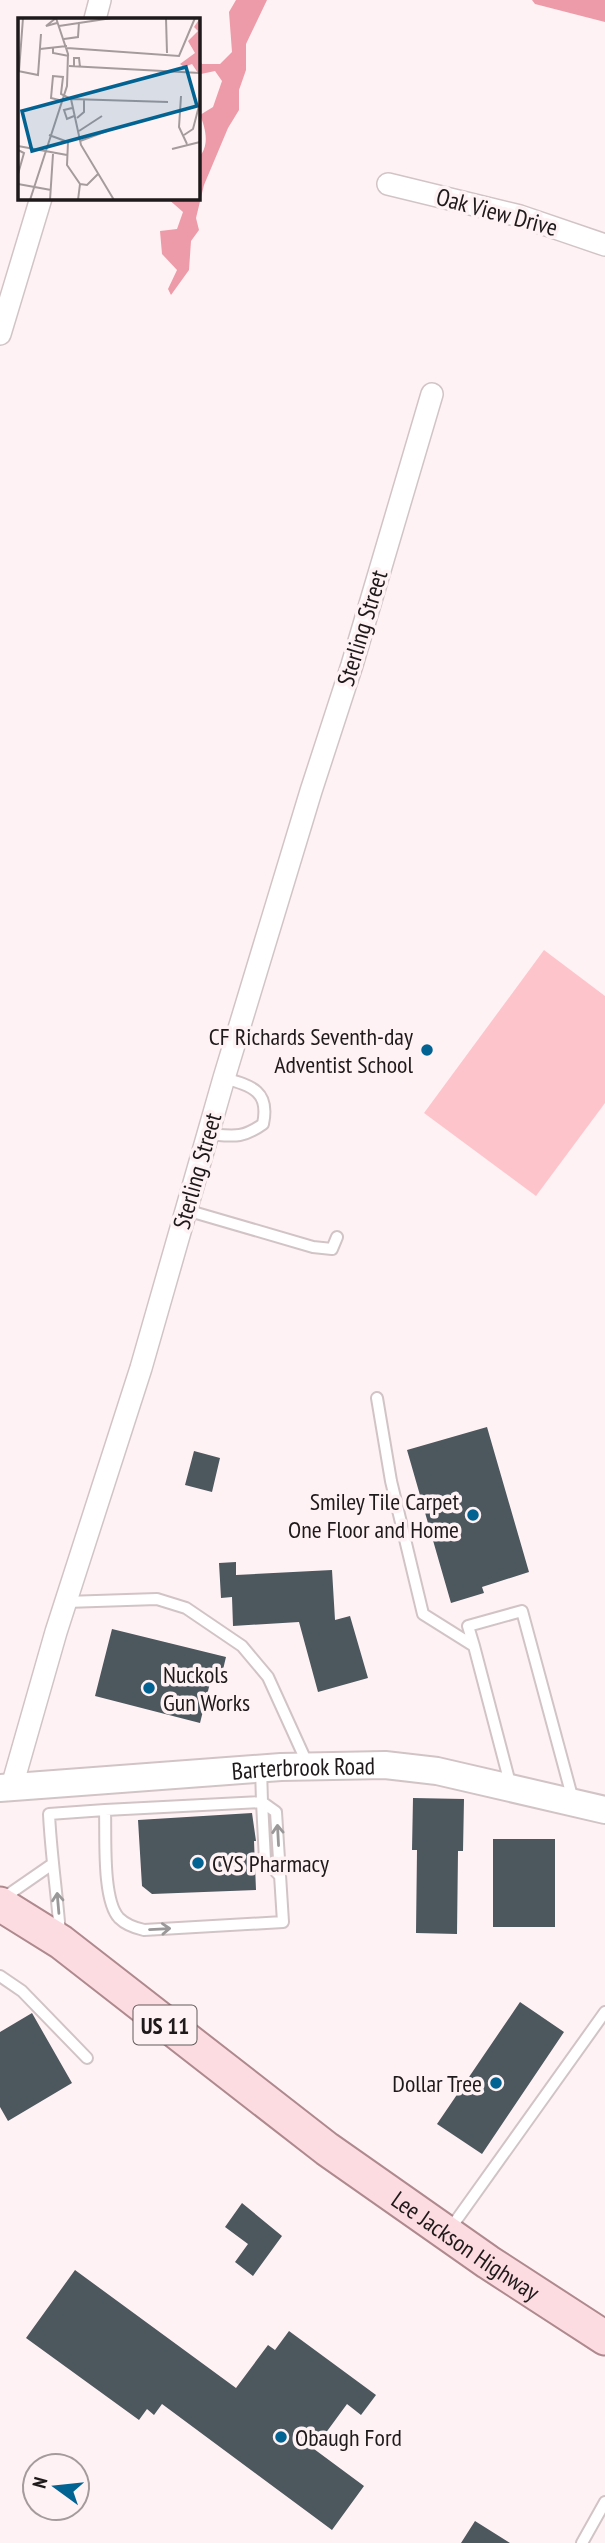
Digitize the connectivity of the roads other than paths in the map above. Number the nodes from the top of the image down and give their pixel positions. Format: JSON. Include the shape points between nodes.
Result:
{"nodes":[{"id":1,"x":100,"y":0,"type":"edge"},
{"id":2,"x":95,"y":18,"type":"edge"},
{"id":3,"x":388,"y":184,"type":"dead end"},
{"id":4,"x":40,"y":200,"type":"edge"},
{"id":5,"x":605,"y":245,"type":"edge"},
{"id":6,"x":0,"y":334,"type":"edge"},
{"id":7,"x":432,"y":394,"type":"dead end"},
{"id":8,"x":224,"y":1078,"type":"junction"},
{"id":9,"x":208,"y":1134,"type":"junction"},
{"id":10,"x":186,"y":1210,"type":"junction"},
{"id":11,"x":337,"y":1237,"type":"dead end"},
{"id":12,"x":377,"y":1398,"type":"dead end"},
{"id":13,"x":66,"y":1602,"type":"junction"},
{"id":14,"x":474,"y":1646,"type":"junction"},
{"id":15,"x":308,"y":1766,"type":"junction"},
{"id":16,"x":261,"y":1768,"type":"junction"},
{"id":17,"x":6,"y":1787,"type":"edge"},
{"id":18,"x":510,"y":1787,"type":"junction"},
{"id":19,"x":262,"y":1802,"type":"junction"},
{"id":20,"x":574,"y":1802,"type":"junction"},
{"id":21,"x":104,"y":1810,"type":"junction"},
{"id":22,"x":605,"y":1810,"type":"edge"},
{"id":23,"x":51,"y":1865,"type":"junction"},
{"id":24,"x":0,"y":1902,"type":"edge"},
{"id":25,"x":61,"y":1942,"type":"junction"},
{"id":26,"x":0,"y":1976,"type":"edge"},
{"id":27,"x":605,"y":2012,"type":"edge"},
{"id":28,"x":87,"y":2058,"type":"dead end"},
{"id":29,"x":447,"y":2232,"type":"junction"},
{"id":30,"x":605,"y":2338,"type":"edge"},
{"id":31,"x":605,"y":2502,"type":"edge"},
{"id":32,"x":582,"y":2543,"type":"edge"}],
"edges":[{"from":1,"to":2,"type":"street"},
{"from":3,"to":5,"type":"street","name":"Oak View Drive","via":[[520,216]]},
{"from":4,"to":6,"type":"street"},
{"from":7,"to":8,"type":"street","name":"Sterling Street"},
{"from":8,"to":9,"type":"street","name":"Sterling Street"},
{"from":8,"to":9,"type":"lane","via":[[250,1085],[262,1097],[266,1110],[263,1124],[237,1137]]},
{"from":9,"to":10,"type":"street","name":"Sterling Street"},
{"from":10,"to":11,"type":"lane","via":[[313,1247],[332,1249]]},
{"from":10,"to":13,"type":"street","name":"Sterling Street"},
{"from":12,"to":14,"type":"lane","via":[[391,1481],[424,1614]]},
{"from":13,"to":15,"type":"lane","via":[[157,1599],[186,1608],[242,1646],[268,1677]]},
{"from":13,"to":17,"type":"street","name":"Sterling Street"},
{"from":14,"to":18,"type":"lane"},
{"from":14,"to":20,"type":"lane","via":[[468,1626],[522,1611]]},
{"from":15,"to":16,"type":"street","name":"Barterbrook Road"},
{"from":15,"to":18,"type":"street","name":"Barterbrook Road","via":[[417,1768]]},
{"from":16,"to":17,"type":"street","name":"Barterbrook Road"},
{"from":16,"to":19,"type":"lane"},
{"from":18,"to":20,"type":"street","name":"Barterbrook Road"},
{"from":19,"to":21,"type":"lane"},
{"from":21,"to":19,"type":"lane","one_way":true,"via":[[109,1896],[118,1917],[144,1930],[283,1922],[280,1876],[265,1860]]},
{"from":20,"to":22,"type":"street","name":"Barterbrook Road"},
{"from":21,"to":23,"type":"lane","via":[[49,1814]]},
{"from":23,"to":24,"type":"lane"},
{"from":25,"to":23,"type":"lane","one_way":true},
{"from":24,"to":25,"type":"main road","number":"US 11"},
{"from":25,"to":29,"type":"main road","name":"Lee Jackson Highway","number":"US 11","via":[[327,2149]]},
{"from":26,"to":28,"type":"lane","via":[[22,1991]]},
{"from":27,"to":29,"type":"lane"},
{"from":29,"to":30,"type":"main road","name":"Lee Jackson Highway","number":"US 11"},
{"from":31,"to":32,"type":"lane"}]}
